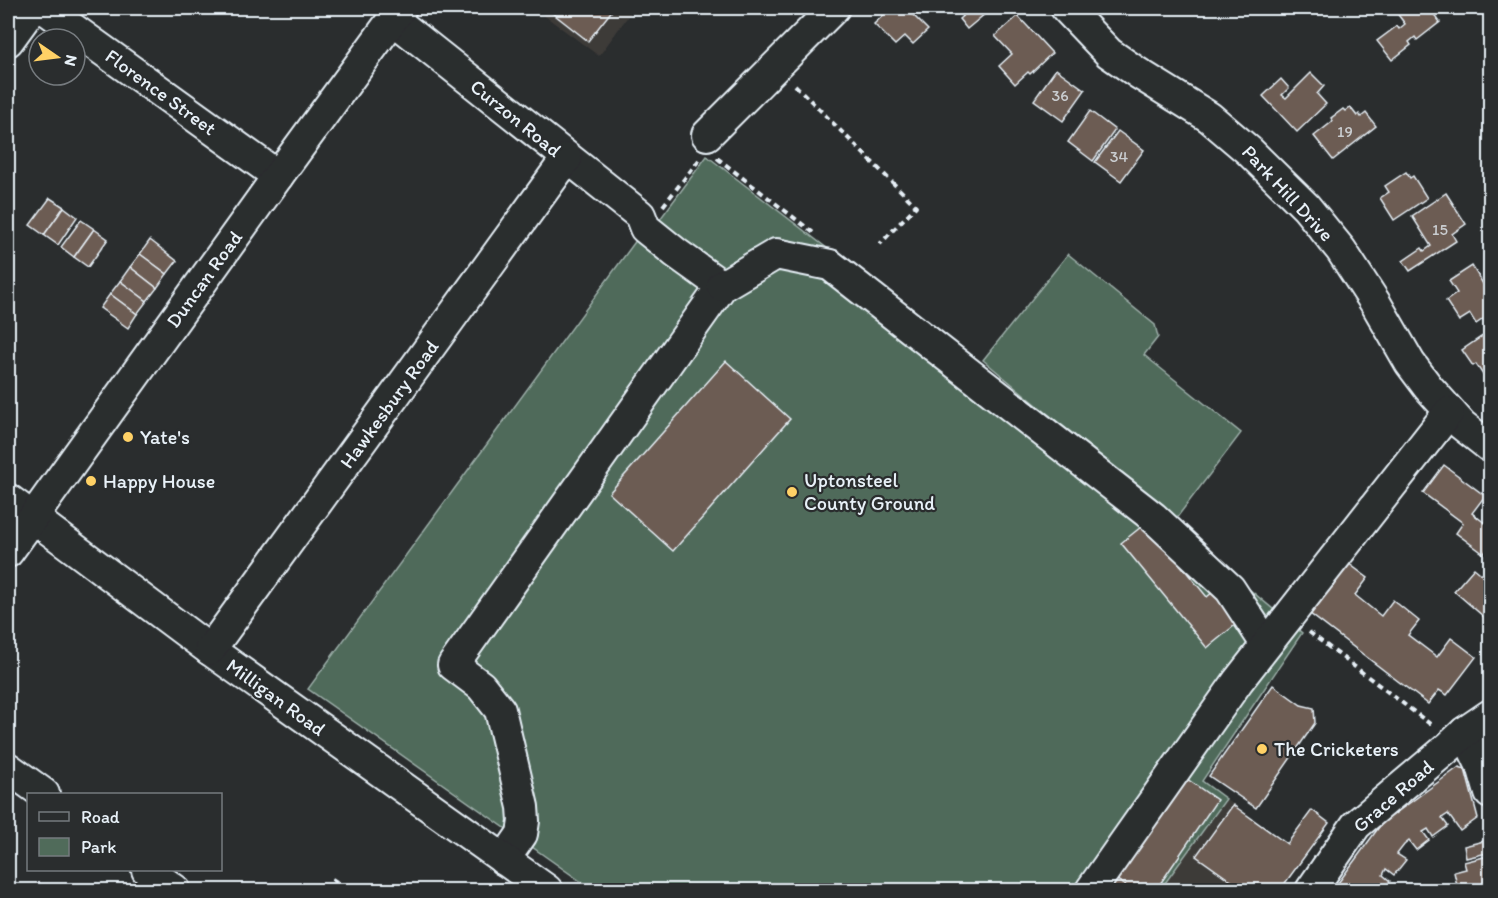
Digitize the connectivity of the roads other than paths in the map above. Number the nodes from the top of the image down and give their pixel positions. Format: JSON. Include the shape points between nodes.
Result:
{"nodes":[{"id":1,"x":32,"y":8,"type":"edge"},
{"id":2,"x":44,"y":8,"type":"edge"},
{"id":3,"x":834,"y":8,"type":"edge"},
{"id":4,"x":1066,"y":8,"type":"edge"},
{"id":5,"x":397,"y":13,"type":"edge"},
{"id":6,"x":8,"y":41,"type":"edge"},
{"id":7,"x":707,"y":135,"type":"dead end"},
{"id":8,"x":567,"y":158,"type":"junction"},
{"id":9,"x":278,"y":176,"type":"junction"},
{"id":10,"x":723,"y":286,"type":"junction"},
{"id":11,"x":1449,"y":412,"type":"junction"},
{"id":12,"x":1491,"y":447,"type":"edge"},
{"id":13,"x":8,"y":500,"type":"edge"},
{"id":14,"x":32,"y":518,"type":"junction"},
{"id":15,"x":8,"y":552,"type":"edge"},
{"id":16,"x":1266,"y":644,"type":"junction"},
{"id":17,"x":210,"y":650,"type":"junction"},
{"id":18,"x":1491,"y":715,"type":"edge"},
{"id":19,"x":1465,"y":732,"type":"junction"},
{"id":20,"x":8,"y":768,"type":"edge"},
{"id":21,"x":41,"y":793,"type":"edge"},
{"id":22,"x":1491,"y":793,"type":"edge"},
{"id":23,"x":504,"y":860,"type":"junction"},
{"id":24,"x":148,"y":871,"type":"edge"},
{"id":25,"x":534,"y":887,"type":"edge"},
{"id":26,"x":176,"y":891,"type":"edge"},
{"id":27,"x":1091,"y":891,"type":"edge"},
{"id":28,"x":1311,"y":891,"type":"edge"}],
"edges":[{"from":1,"to":6,"type":"street"},
{"from":2,"to":9,"type":"street","name":"Florence Street"},
{"from":3,"to":7,"type":"street"},
{"from":4,"to":11,"type":"street","name":"Park Hill Drive","via":[[1109,53],[1209,117],[1306,207],[1341,250],[1410,363]]},
{"from":5,"to":8,"type":"street","name":"Curzon Road"},
{"from":5,"to":9,"type":"street","name":"Duncan Road"},
{"from":8,"to":10,"type":"street","name":"Curzon Road","via":[[640,215],[645,228]]},
{"from":8,"to":17,"type":"street","name":"Hawkesbury Road"},
{"from":9,"to":14,"type":"street","name":"Duncan Road"},
{"from":10,"to":16,"type":"street","via":[[776,254],[831,264],[1153,517],[1230,589]]},
{"from":10,"to":23,"type":"street","via":[[453,665],[481,686],[500,710],[524,821],[522,834]]},
{"from":11,"to":12,"type":"street","name":"Park Hill Drive"},
{"from":11,"to":16,"type":"street"},
{"from":13,"to":14,"type":"street","name":"Milligan Road"},
{"from":14,"to":15,"type":"street","name":"Duncan Road"},
{"from":14,"to":17,"type":"street","name":"Milligan Road"},
{"from":16,"to":27,"type":"street"},
{"from":17,"to":23,"type":"street","name":"Milligan Road"},
{"from":18,"to":19,"type":"street","name":"Grace Road"},
{"from":19,"to":22,"type":"street"},
{"from":19,"to":28,"type":"street","name":"Grace Road","via":[[1356,825]]},
{"from":20,"to":21,"type":"street"},
{"from":23,"to":25,"type":"street","name":"Milligan Road"},
{"from":24,"to":26,"type":"street"}]}
